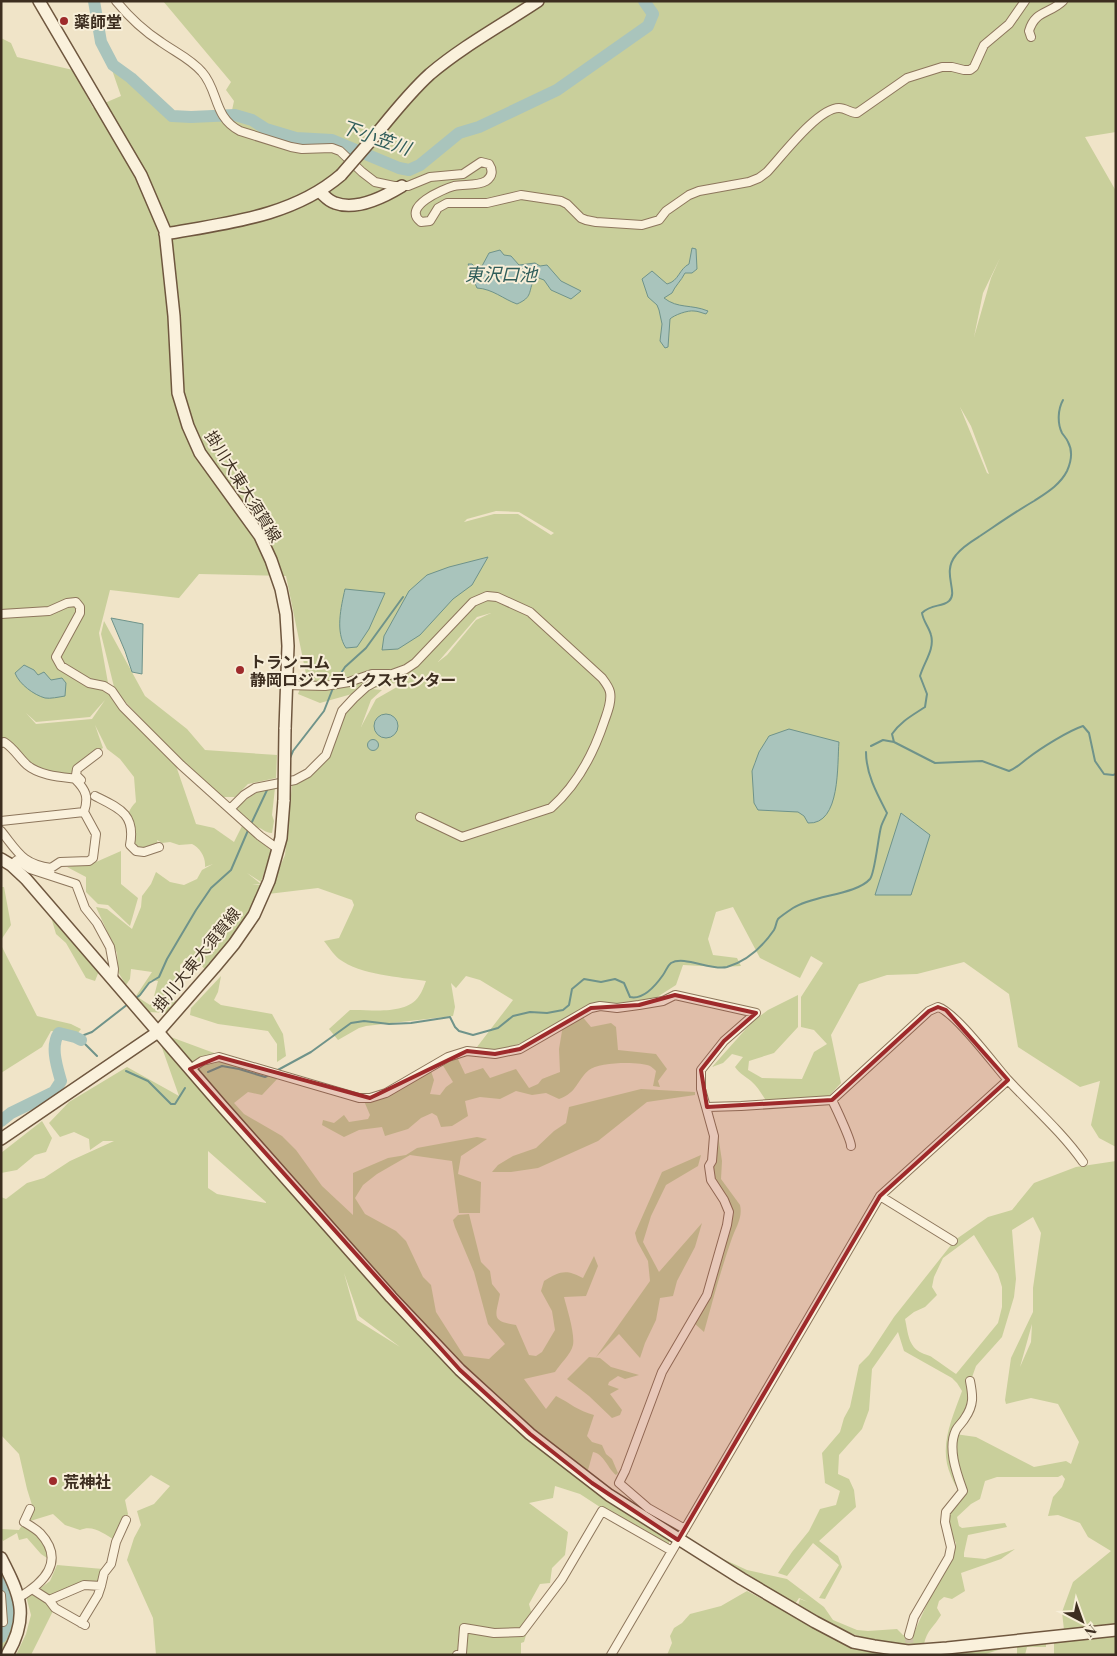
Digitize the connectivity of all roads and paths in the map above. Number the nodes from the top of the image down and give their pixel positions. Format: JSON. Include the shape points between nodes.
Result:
{"nodes":[{"id":1,"x":39,"y":1,"type":"edge"},
{"id":2,"x":116,"y":1,"type":"edge"},
{"id":3,"x":538,"y":1,"type":"edge"},
{"id":4,"x":1025,"y":1,"type":"edge"},
{"id":5,"x":1063,"y":1,"type":"edge"},
{"id":6,"x":1031,"y":37,"type":"dead end"},
{"id":7,"x":402,"y":186,"type":"junction"},
{"id":8,"x":319,"y":191,"type":"junction"},
{"id":9,"x":165,"y":234,"type":"junction"},
{"id":10,"x":1,"y":614,"type":"edge"},
{"id":11,"x":393,"y":674,"type":"junction"},
{"id":12,"x":286,"y":686,"type":"junction"},
{"id":13,"x":1,"y":743,"type":"edge"},
{"id":14,"x":98,"y":753,"type":"dead end"},
{"id":15,"x":78,"y":779,"type":"junction"},
{"id":16,"x":95,"y":796,"type":"junction"},
{"id":17,"x":108,"y":808,"type":"dead end"},
{"id":18,"x":230,"y":809,"type":"junction"},
{"id":19,"x":84,"y":812,"type":"junction"},
{"id":20,"x":420,"y":817,"type":"dead end"},
{"id":21,"x":1,"y":821,"type":"edge"},
{"id":22,"x":1,"y":831,"type":"edge"},
{"id":23,"x":159,"y":848,"type":"dead end"},
{"id":24,"x":278,"y":849,"type":"junction"},
{"id":25,"x":6,"y":862,"type":"edge"},
{"id":26,"x":51,"y":872,"type":"junction"},
{"id":27,"x":114,"y":980,"type":"junction"},
{"id":28,"x":158,"y":1032,"type":"junction"},
{"id":29,"x":190,"y":1069,"type":"junction"},
{"id":30,"x":1008,"y":1080,"type":"junction"},
{"id":31,"x":832,"y":1100,"type":"junction"},
{"id":32,"x":707,"y":1107,"type":"junction"},
{"id":33,"x":1,"y":1139,"type":"edge"},
{"id":34,"x":851,"y":1146,"type":"dead end"},
{"id":35,"x":1083,"y":1162,"type":"dead end"},
{"id":36,"x":880,"y":1196,"type":"junction"},
{"id":37,"x":953,"y":1241,"type":"dead end"},
{"id":38,"x":970,"y":1381,"type":"dead end"},
{"id":39,"x":30,"y":1509,"type":"dead end"},
{"id":40,"x":126,"y":1520,"type":"dead end"},
{"id":41,"x":684,"y":1529,"type":"junction"},
{"id":42,"x":678,"y":1540,"type":"junction"},
{"id":43,"x":672,"y":1551,"type":"junction"},
{"id":44,"x":1,"y":1558,"type":"edge"},
{"id":45,"x":101,"y":1586,"type":"junction"},
{"id":46,"x":32,"y":1589,"type":"junction"},
{"id":47,"x":1,"y":1595,"type":"edge"},
{"id":48,"x":18,"y":1598,"type":"junction"},
{"id":49,"x":49,"y":1600,"type":"junction"},
{"id":50,"x":7,"y":1623,"type":"edge"},
{"id":51,"x":1116,"y":1630,"type":"edge"},
{"id":52,"x":909,"y":1635,"type":"tunnel mouth"},
{"id":53,"x":6,"y":1655,"type":"edge"},
{"id":54,"x":458,"y":1655,"type":"edge"},
{"id":55,"x":611,"y":1655,"type":"edge"}],
"edges":[{"from":1,"to":9,"type":"street","name":"掛川大東大須賀線","via":[[141,176]]},
{"from":2,"to":7,"type":"street","via":[[137,24],[199,68],[207,78],[221,114],[232,127],[290,147],[332,148],[340,151],[375,182]]},
{"from":3,"to":8,"type":"street","bridge":true,"via":[[453,56],[430,75],[340,175]]},
{"from":4,"to":7,"type":"street","via":[[1009,24],[984,45],[970,70],[942,67],[907,78],[857,113],[838,108],[828,111],[817,118],[759,178],[689,195],[652,223],[596,222],[581,218],[561,200],[521,195],[479,204],[447,203],[438,208],[430,220],[417,219],[415,211],[434,194],[488,179],[492,171],[486,162],[464,174],[430,177]]},
{"from":5,"to":6,"type":"street","via":[[1040,13],[1029,32]]},
{"from":7,"to":8,"type":"street","via":[[351,206],[328,200]]},
{"from":8,"to":9,"type":"street","via":[[265,214]]},
{"from":9,"to":12,"type":"street","name":"掛川大東大須賀線","via":[[178,393],[200,453],[260,536],[272,560],[286,614]]},
{"from":10,"to":18,"type":"street","via":[[49,611],[76,602],[80,612],[56,657],[61,666],[112,691],[123,707],[168,752]]},
{"from":11,"to":12,"type":"street","via":[[372,674],[325,686]]},
{"from":11,"to":18,"type":"street","via":[[366,687],[342,711],[326,755],[308,774],[255,788]]},
{"from":11,"to":20,"type":"street","via":[[415,663],[473,602],[487,596],[497,597],[530,612],[602,678],[610,691],[610,704],[596,745],[582,772],[551,808],[462,837]]},
{"from":12,"to":24,"type":"street","name":"掛川大東大須賀線","bridge":true,"via":[[284,800]]},
{"from":13,"to":15,"type":"street","via":[[11,746],[27,765],[39,772]]},
{"from":14,"to":15,"type":"street","via":[[77,770]]},
{"from":15,"to":16,"type":"street"},
{"from":15,"to":19,"type":"street","via":[[88,798]]},
{"from":16,"to":17,"type":"street"},
{"from":16,"to":23,"type":"street","via":[[123,812],[132,832],[130,845],[136,851]]},
{"from":18,"to":24,"type":"street"},
{"from":19,"to":21,"type":"street"},
{"from":19,"to":26,"type":"street","via":[[96,834],[93,858],[60,862]]},
{"from":22,"to":26,"type":"street","via":[[24,859]]},
{"from":24,"to":28,"type":"street","name":"掛川大東大須賀線","via":[[269,881],[254,914],[229,950]]},
{"from":25,"to":26,"type":"street","via":[[17,860],[30,869]]},
{"from":25,"to":27,"type":"street","via":[[26,879]]},
{"from":26,"to":27,"type":"street","via":[[72,881],[79,888],[85,908],[110,947]]},
{"from":27,"to":28,"type":"street"},
{"from":28,"to":29,"type":"street"},
{"from":28,"to":33,"type":"street","name":"掛川大東大須賀線"},
{"from":29,"to":32,"type":"street","via":[[202,1061],[219,1057],[359,1098],[370,1098],[386,1093],[448,1057],[467,1051],[495,1054],[520,1049],[591,1008],[639,1005],[676,995],[756,1013],[724,1041],[700,1070],[701,1089]]},
{"from":29,"to":42,"type":"street","via":[[460,1370],[530,1434],[592,1482]]},
{"from":30,"to":31,"type":"street","via":[[946,1010],[938,1007],[929,1010]]},
{"from":30,"to":35,"type":"street"},
{"from":30,"to":36,"type":"street"},
{"from":31,"to":32,"type":"street"},
{"from":31,"to":34,"type":"street"},
{"from":32,"to":41,"type":"street","via":[[714,1136],[709,1166],[711,1180],[729,1212],[727,1225],[712,1282],[662,1372],[619,1483],[648,1508]]},
{"from":36,"to":37,"type":"street"},
{"from":36,"to":41,"type":"street"},
{"from":38,"to":52,"type":"street","via":[[972,1408],[956,1431],[953,1447],[956,1472],[964,1490],[946,1512],[945,1522],[952,1547],[914,1617]]},
{"from":39,"to":46,"type":"street","via":[[24,1522],[40,1533],[52,1559],[49,1572]]},
{"from":40,"to":45,"type":"street"},
{"from":41,"to":42,"type":"street"},
{"from":42,"to":43,"type":"street"},
{"from":42,"to":51,"type":"street","via":[[853,1642],[908,1650]]},
{"from":43,"to":54,"type":"street","via":[[602,1511],[562,1579],[522,1632],[494,1633],[464,1628],[462,1653]]},
{"from":43,"to":55,"type":"street"},
{"from":44,"to":48,"type":"street"},
{"from":45,"to":49,"type":"street","via":[[84,1586]]},
{"from":45,"to":49,"type":"street","via":[[83,1624],[55,1608]]},
{"from":46,"to":48,"type":"street"},
{"from":46,"to":49,"type":"street"},
{"from":47,"to":50,"type":"street"},
{"from":48,"to":50,"type":"street","via":[[20,1614]]},
{"from":50,"to":53,"type":"street","via":[[17,1637]]}]}
